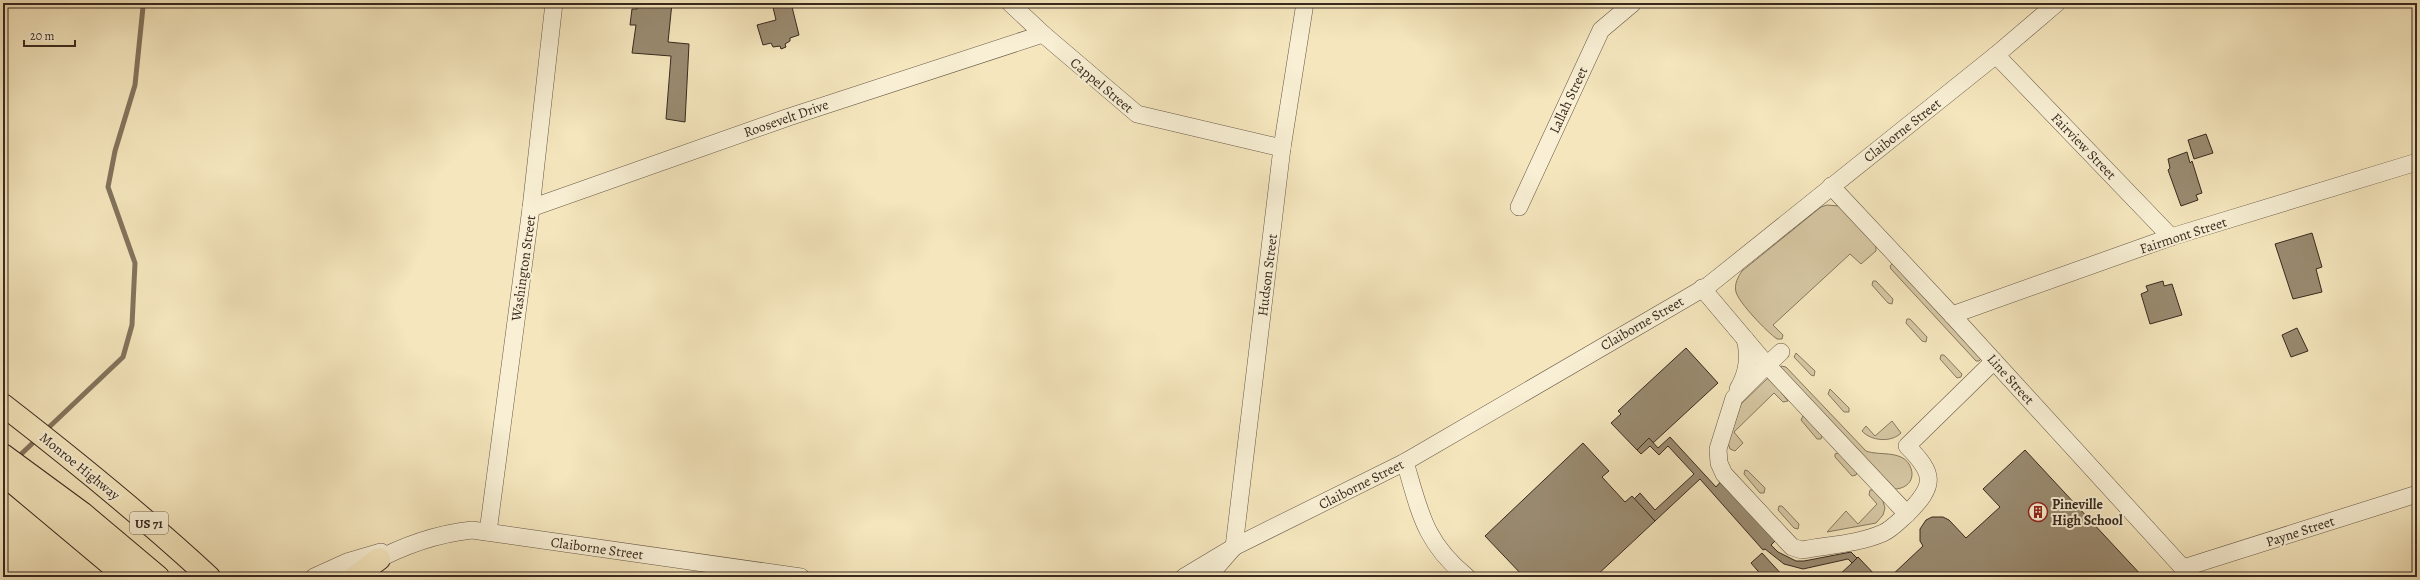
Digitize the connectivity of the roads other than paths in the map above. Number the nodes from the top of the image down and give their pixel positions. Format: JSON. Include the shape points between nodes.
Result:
{"nodes":[{"id":1,"x":554,"y":3,"type":"edge"},
{"id":2,"x":1010,"y":3,"type":"edge"},
{"id":3,"x":1305,"y":3,"type":"edge"},
{"id":4,"x":1633,"y":3,"type":"edge"},
{"id":5,"x":2057,"y":3,"type":"edge"},
{"id":6,"x":1043,"y":34,"type":"junction"},
{"id":7,"x":1996,"y":56,"type":"junction"},
{"id":8,"x":1282,"y":148,"type":"junction"},
{"id":9,"x":2417,"y":162,"type":"edge"},
{"id":10,"x":1831,"y":186,"type":"junction"},
{"id":11,"x":1519,"y":207,"type":"dead end"},
{"id":12,"x":531,"y":208,"type":"junction"},
{"id":13,"x":2171,"y":237,"type":"junction"},
{"id":14,"x":1702,"y":288,"type":"junction"},
{"id":15,"x":1952,"y":315,"type":"junction"},
{"id":16,"x":1745,"y":339,"type":"junction"},
{"id":17,"x":1781,"y":352,"type":"dead end"},
{"id":18,"x":1994,"y":361,"type":"junction"},
{"id":19,"x":1767,"y":365,"type":"junction"},
{"id":20,"x":1734,"y":398,"type":"junction"},
{"id":21,"x":3,"y":405,"type":"edge"},
{"id":22,"x":3,"y":455,"type":"edge"},
{"id":23,"x":1405,"y":462,"type":"junction"},
{"id":24,"x":3,"y":474,"type":"edge"},
{"id":25,"x":1924,"y":494,"type":"junction"},
{"id":26,"x":2417,"y":494,"type":"edge"},
{"id":27,"x":1892,"y":498,"type":"junction"},
{"id":28,"x":54,"y":504,"type":"junction"},
{"id":29,"x":1907,"y":514,"type":"junction"},
{"id":30,"x":488,"y":532,"type":"junction"},
{"id":31,"x":1884,"y":533,"type":"junction"},
{"id":32,"x":1234,"y":547,"type":"junction"},
{"id":33,"x":387,"y":554,"type":"junction"},
{"id":34,"x":2183,"y":573,"type":"edge"},
{"id":35,"x":126,"y":577,"type":"edge"},
{"id":36,"x":158,"y":577,"type":"edge"},
{"id":37,"x":209,"y":577,"type":"edge"},
{"id":38,"x":314,"y":577,"type":"edge"},
{"id":39,"x":347,"y":577,"type":"edge"},
{"id":40,"x":355,"y":577,"type":"edge"},
{"id":41,"x":801,"y":577,"type":"edge"},
{"id":42,"x":1184,"y":577,"type":"edge"},
{"id":43,"x":1208,"y":577,"type":"edge"},
{"id":44,"x":1467,"y":577,"type":"edge"}],
"edges":[{"from":1,"to":12,"type":"street","name":"Washington Street"},
{"from":2,"to":6,"type":"street","name":"Cappel Street"},
{"from":3,"to":8,"type":"street","name":"Hudson Street"},
{"from":4,"to":11,"type":"street","name":"Lallah Street","via":[[1601,30]]},
{"from":5,"to":7,"type":"street","name":"Claiborne Street"},
{"from":6,"to":8,"type":"street","name":"Cappel Street","via":[[1137,114]]},
{"from":6,"to":12,"type":"street","name":"Roosevelt Drive","via":[[789,117]]},
{"from":7,"to":10,"type":"street","name":"Claiborne Street"},
{"from":7,"to":13,"type":"street","name":"Fairview Street"},
{"from":8,"to":32,"type":"street","name":"Hudson Street"},
{"from":9,"to":13,"type":"street","name":"Fairmont Street"},
{"from":10,"to":14,"type":"street","name":"Claiborne Street"},
{"from":10,"to":15,"type":"street","name":"Line Street"},
{"from":12,"to":30,"type":"street","name":"Washington Street"},
{"from":13,"to":15,"type":"street","name":"Fairmont Street"},
{"from":14,"to":16,"type":"street"},
{"from":14,"to":23,"type":"street","name":"Claiborne Street"},
{"from":15,"to":18,"type":"street","name":"Line Street"},
{"from":16,"to":19,"type":"street"},
{"from":16,"to":20,"type":"street","via":[[1748,363],[1743,381]]},
{"from":17,"to":19,"type":"street"},
{"from":18,"to":25,"type":"street","via":[[1907,446],[1923,463],[1928,473],[1928,486]]},
{"from":18,"to":34,"type":"street","name":"Line Street"},
{"from":19,"to":20,"type":"street"},
{"from":19,"to":27,"type":"street"},
{"from":20,"to":31,"type":"street","via":[[1718,450],[1719,463],[1724,474],[1792,548],[1802,550],[1865,539]]},
{"from":21,"to":37,"type":"main road","name":"Monroe Highway","number":"US 71","via":[[87,471]]},
{"from":22,"to":28,"type":"main road"},
{"from":23,"to":32,"type":"street","name":"Claiborne Street"},
{"from":23,"to":44,"type":"street","via":[[1423,522],[1434,545]]},
{"from":24,"to":28,"type":"main road"},
{"from":25,"to":27,"type":"street","via":[[1905,502]]},
{"from":25,"to":29,"type":"street"},
{"from":26,"to":34,"type":"street","name":"Payne Street"},
{"from":27,"to":29,"type":"street"},
{"from":27,"to":31,"type":"street","via":[[1892,518]]},
{"from":28,"to":35,"type":"main road"},
{"from":28,"to":36,"type":"main road","via":[[98,525]]},
{"from":29,"to":31,"type":"street"},
{"from":30,"to":33,"type":"street","name":"Claiborne Street","via":[[452,532],[412,543]]},
{"from":30,"to":41,"type":"street","name":"Claiborne Street"},
{"from":32,"to":42,"type":"street","name":"Claiborne Street"},
{"from":32,"to":43,"type":"street"},
{"from":33,"to":38,"type":"street","name":"Claiborne Street","via":[[369,554]]},
{"from":33,"to":39,"type":"street","name":"Claiborne Street"},
{"from":33,"to":40,"type":"main road"}]}
